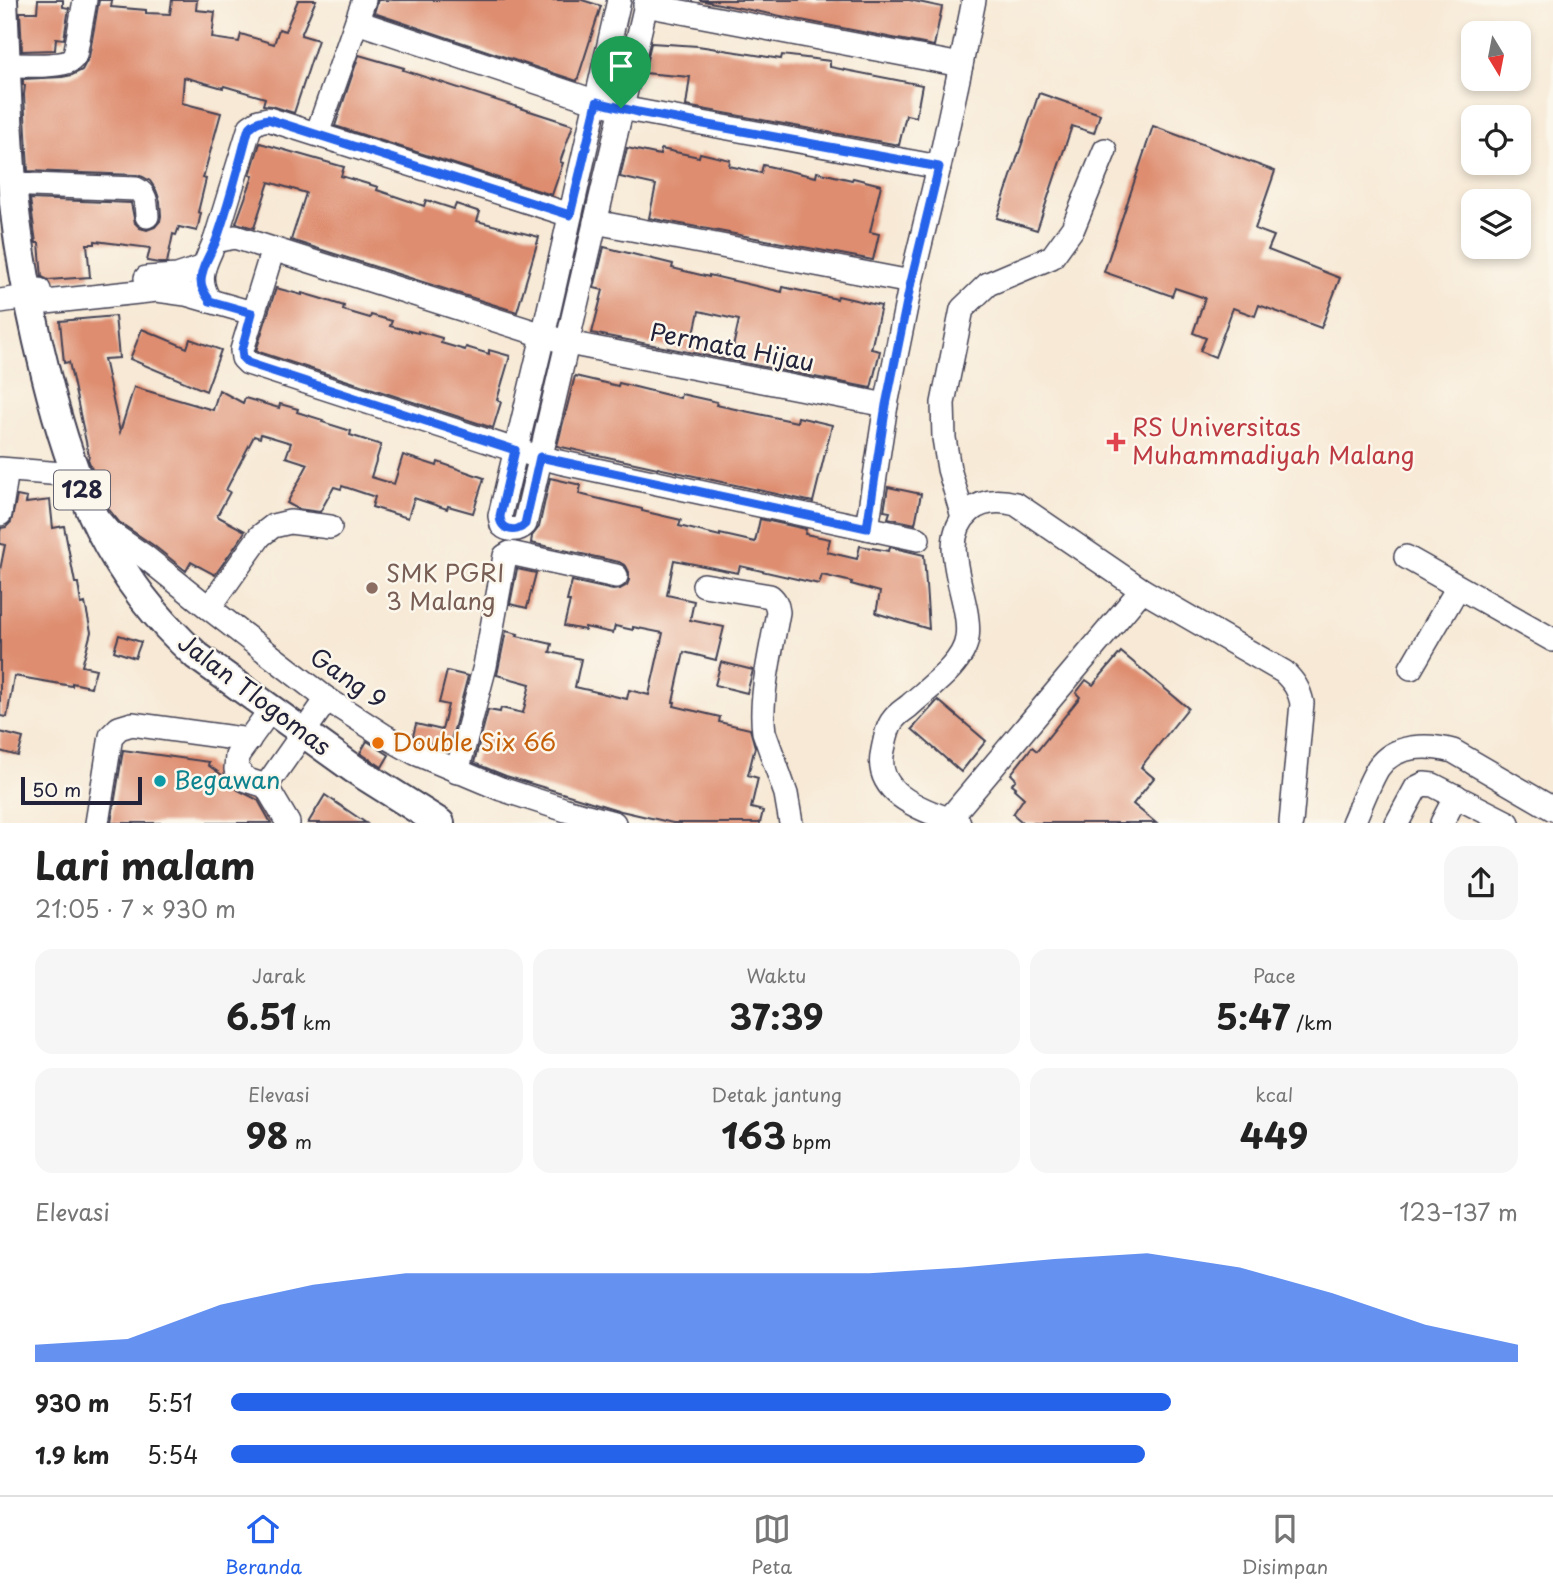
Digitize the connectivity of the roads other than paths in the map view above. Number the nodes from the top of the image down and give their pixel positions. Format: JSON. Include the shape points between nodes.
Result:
{"nodes":[{"id":1,"x":3,"y":0,"type":"edge"},
{"id":2,"x":85,"y":0,"type":"edge"},
{"id":3,"x":364,"y":0,"type":"edge"},
{"id":4,"x":619,"y":0,"type":"edge"},
{"id":5,"x":974,"y":0,"type":"edge"},
{"id":6,"x":646,"y":3,"type":"edge"},
{"id":7,"x":356,"y":22,"type":"junction"},
{"id":8,"x":961,"y":65,"type":"junction"},
{"id":9,"x":4,"y":77,"type":"edge"},
{"id":10,"x":597,"y":102,"type":"junction"},
{"id":11,"x":621,"y":108,"type":"junction"},
{"id":12,"x":317,"y":134,"type":"junction"},
{"id":13,"x":1105,"y":150,"type":"dead end"},
{"id":14,"x":939,"y":167,"type":"junction"},
{"id":15,"x":12,"y":183,"type":"junction"},
{"id":16,"x":570,"y":215,"type":"junction"},
{"id":17,"x":147,"y":216,"type":"dead end"},
{"id":18,"x":595,"y":222,"type":"junction"},
{"id":19,"x":225,"y":239,"type":"junction"},
{"id":20,"x":273,"y":249,"type":"junction"},
{"id":21,"x":204,"y":268,"type":"junction"},
{"id":22,"x":911,"y":282,"type":"junction"},
{"id":23,"x":156,"y":284,"type":"junction"},
{"id":24,"x":28,"y":297,"type":"junction"},
{"id":25,"x":0,"y":301,"type":"edge"},
{"id":26,"x":210,"y":301,"type":"junction"},
{"id":27,"x":252,"y":313,"type":"junction"},
{"id":28,"x":543,"y":336,"type":"junction"},
{"id":29,"x":568,"y":343,"type":"junction"},
{"id":30,"x":886,"y":405,"type":"junction"},
{"id":31,"x":515,"y":450,"type":"junction"},
{"id":32,"x":540,"y":457,"type":"junction"},
{"id":33,"x":4,"y":469,"type":"edge"},
{"id":34,"x":75,"y":475,"type":"junction"},
{"id":35,"x":90,"y":509,"type":"junction"},
{"id":36,"x":0,"y":514,"type":"edge"},
{"id":37,"x":964,"y":517,"type":"junction"},
{"id":38,"x":330,"y":527,"type":"dead end"},
{"id":39,"x":867,"y":528,"type":"junction"},
{"id":40,"x":918,"y":539,"type":"dead end"},
{"id":41,"x":1406,"y":557,"type":"dead end"},
{"id":42,"x":616,"y":576,"type":"dead end"},
{"id":43,"x":704,"y":585,"type":"dead end"},
{"id":44,"x":1458,"y":587,"type":"junction"},
{"id":45,"x":1142,"y":590,"type":"junction"},
{"id":46,"x":209,"y":608,"type":"junction"},
{"id":47,"x":1553,"y":640,"type":"edge"},
{"id":48,"x":1411,"y":668,"type":"dead end"},
{"id":49,"x":327,"y":699,"type":"junction"},
{"id":50,"x":271,"y":709,"type":"junction"},
{"id":51,"x":304,"y":734,"type":"junction"},
{"id":52,"x":249,"y":740,"type":"junction"},
{"id":53,"x":457,"y":772,"type":"junction"},
{"id":54,"x":266,"y":786,"type":"junction"},
{"id":55,"x":1457,"y":796,"type":"junction"},
{"id":56,"x":1553,"y":809,"type":"edge"},
{"id":57,"x":954,"y":821,"type":"edge"},
{"id":58,"x":97,"y":823,"type":"edge"},
{"id":59,"x":288,"y":823,"type":"edge"},
{"id":60,"x":440,"y":823,"type":"edge"},
{"id":61,"x":614,"y":823,"type":"edge"},
{"id":62,"x":791,"y":823,"type":"edge"},
{"id":63,"x":1291,"y":823,"type":"edge"},
{"id":64,"x":1353,"y":823,"type":"edge"},
{"id":65,"x":1397,"y":823,"type":"edge"},
{"id":66,"x":1442,"y":823,"type":"edge"},
{"id":67,"x":1506,"y":823,"type":"edge"}],
"edges":[{"from":1,"to":9,"type":"main road","name":"Jalan Tlogomas","number":"128"},
{"from":2,"to":9,"type":"street","via":[[71,60]]},
{"from":3,"to":7,"type":"street"},
{"from":4,"to":10,"type":"street"},
{"from":5,"to":8,"type":"street"},
{"from":6,"to":8,"type":"street"},
{"from":6,"to":11,"type":"street"},
{"from":7,"to":10,"type":"street"},
{"from":7,"to":12,"type":"street"},
{"from":8,"to":14,"type":"street"},
{"from":9,"to":15,"type":"main road","name":"Jalan Tlogomas","number":"128"},
{"from":10,"to":11,"type":"street"},
{"from":10,"to":16,"type":"street"},
{"from":11,"to":14,"type":"street"},
{"from":11,"to":18,"type":"street"},
{"from":12,"to":16,"type":"street"},
{"from":12,"to":19,"type":"street","via":[[268,119],[250,127],[223,217]]},
{"from":13,"to":37,"type":"street","via":[[1073,228],[1052,257],[988,284],[961,309],[943,404],[949,469]]},
{"from":14,"to":22,"type":"street"},
{"from":15,"to":17,"type":"street","via":[[136,189],[144,195]]},
{"from":15,"to":24,"type":"main road","name":"Jalan Tlogomas","number":"128"},
{"from":16,"to":28,"type":"street"},
{"from":18,"to":22,"type":"street"},
{"from":18,"to":29,"type":"street"},
{"from":19,"to":20,"type":"street","name":"Permata Hijau"},
{"from":19,"to":21,"type":"street"},
{"from":20,"to":27,"type":"street"},
{"from":20,"to":28,"type":"street","name":"Permata Hijau"},
{"from":21,"to":23,"type":"street"},
{"from":21,"to":26,"type":"street","via":[[201,281]]},
{"from":22,"to":30,"type":"street"},
{"from":23,"to":24,"type":"street","via":[[46,302]]},
{"from":23,"to":26,"type":"street"},
{"from":24,"to":25,"type":"street"},
{"from":24,"to":34,"type":"main road","name":"Jalan Tlogomas","number":"128"},
{"from":26,"to":27,"type":"street"},
{"from":27,"to":31,"type":"street","via":[[242,350],[248,363]]},
{"from":28,"to":29,"type":"street","name":"Permata Hijau"},
{"from":28,"to":31,"type":"street"},
{"from":29,"to":30,"type":"street","name":"Permata Hijau"},
{"from":29,"to":32,"type":"street"},
{"from":30,"to":39,"type":"street"},
{"from":31,"to":32,"type":"street"},
{"from":31,"to":32,"type":"street","via":[[500,516],[505,527],[516,530],[525,524]]},
{"from":32,"to":39,"type":"street"},
{"from":33,"to":34,"type":"street"},
{"from":33,"to":36,"type":"street"},
{"from":34,"to":35,"type":"main road","name":"Jalan Tlogomas","number":"128"},
{"from":35,"to":46,"type":"street","name":"Gang 9","via":[[109,532]]},
{"from":35,"to":50,"type":"main road","name":"Jalan Tlogomas","number":"128","via":[[130,581],[160,619],[197,656]]},
{"from":37,"to":45,"type":"street","via":[[989,502],[1016,504]]},
{"from":37,"to":57,"type":"street","via":[[954,543],[967,622],[963,651],[954,665],[892,720],[881,757],[893,791]]},
{"from":38,"to":46,"type":"street","via":[[290,522],[266,531]]},
{"from":39,"to":40,"type":"street"},
{"from":41,"to":44,"type":"street"},
{"from":42,"to":53,"type":"street","via":[[510,553],[505,556],[485,666]]},
{"from":43,"to":62,"type":"street","via":[[770,596],[777,605],[763,724]]},
{"from":44,"to":47,"type":"street"},
{"from":44,"to":48,"type":"street"},
{"from":45,"to":57,"type":"street"},
{"from":45,"to":63,"type":"street","via":[[1284,673],[1297,687],[1302,703]]},
{"from":46,"to":49,"type":"street","name":"Gang 9"},
{"from":49,"to":51,"type":"street"},
{"from":49,"to":53,"type":"street","name":"Gang 9","via":[[415,753]]},
{"from":50,"to":51,"type":"main road","name":"Jalan Tlogomas","number":"128"},
{"from":50,"to":52,"type":"street"},
{"from":51,"to":54,"type":"street"},
{"from":51,"to":60,"type":"main road","name":"Jalan Tlogomas","number":"128"},
{"from":52,"to":54,"type":"street","via":[[237,756],[236,769],[247,780]]},
{"from":52,"to":58,"type":"street","via":[[132,724],[119,728],[111,736]]},
{"from":53,"to":61,"type":"street","name":"Gang 9"},
{"from":54,"to":59,"type":"street"},
{"from":55,"to":65,"type":"street","via":[[1424,784],[1416,788]]},
{"from":55,"to":66,"type":"street"},
{"from":55,"to":67,"type":"street"},
{"from":56,"to":64,"type":"street","via":[[1453,751],[1417,746],[1396,752],[1379,766]]}]}
